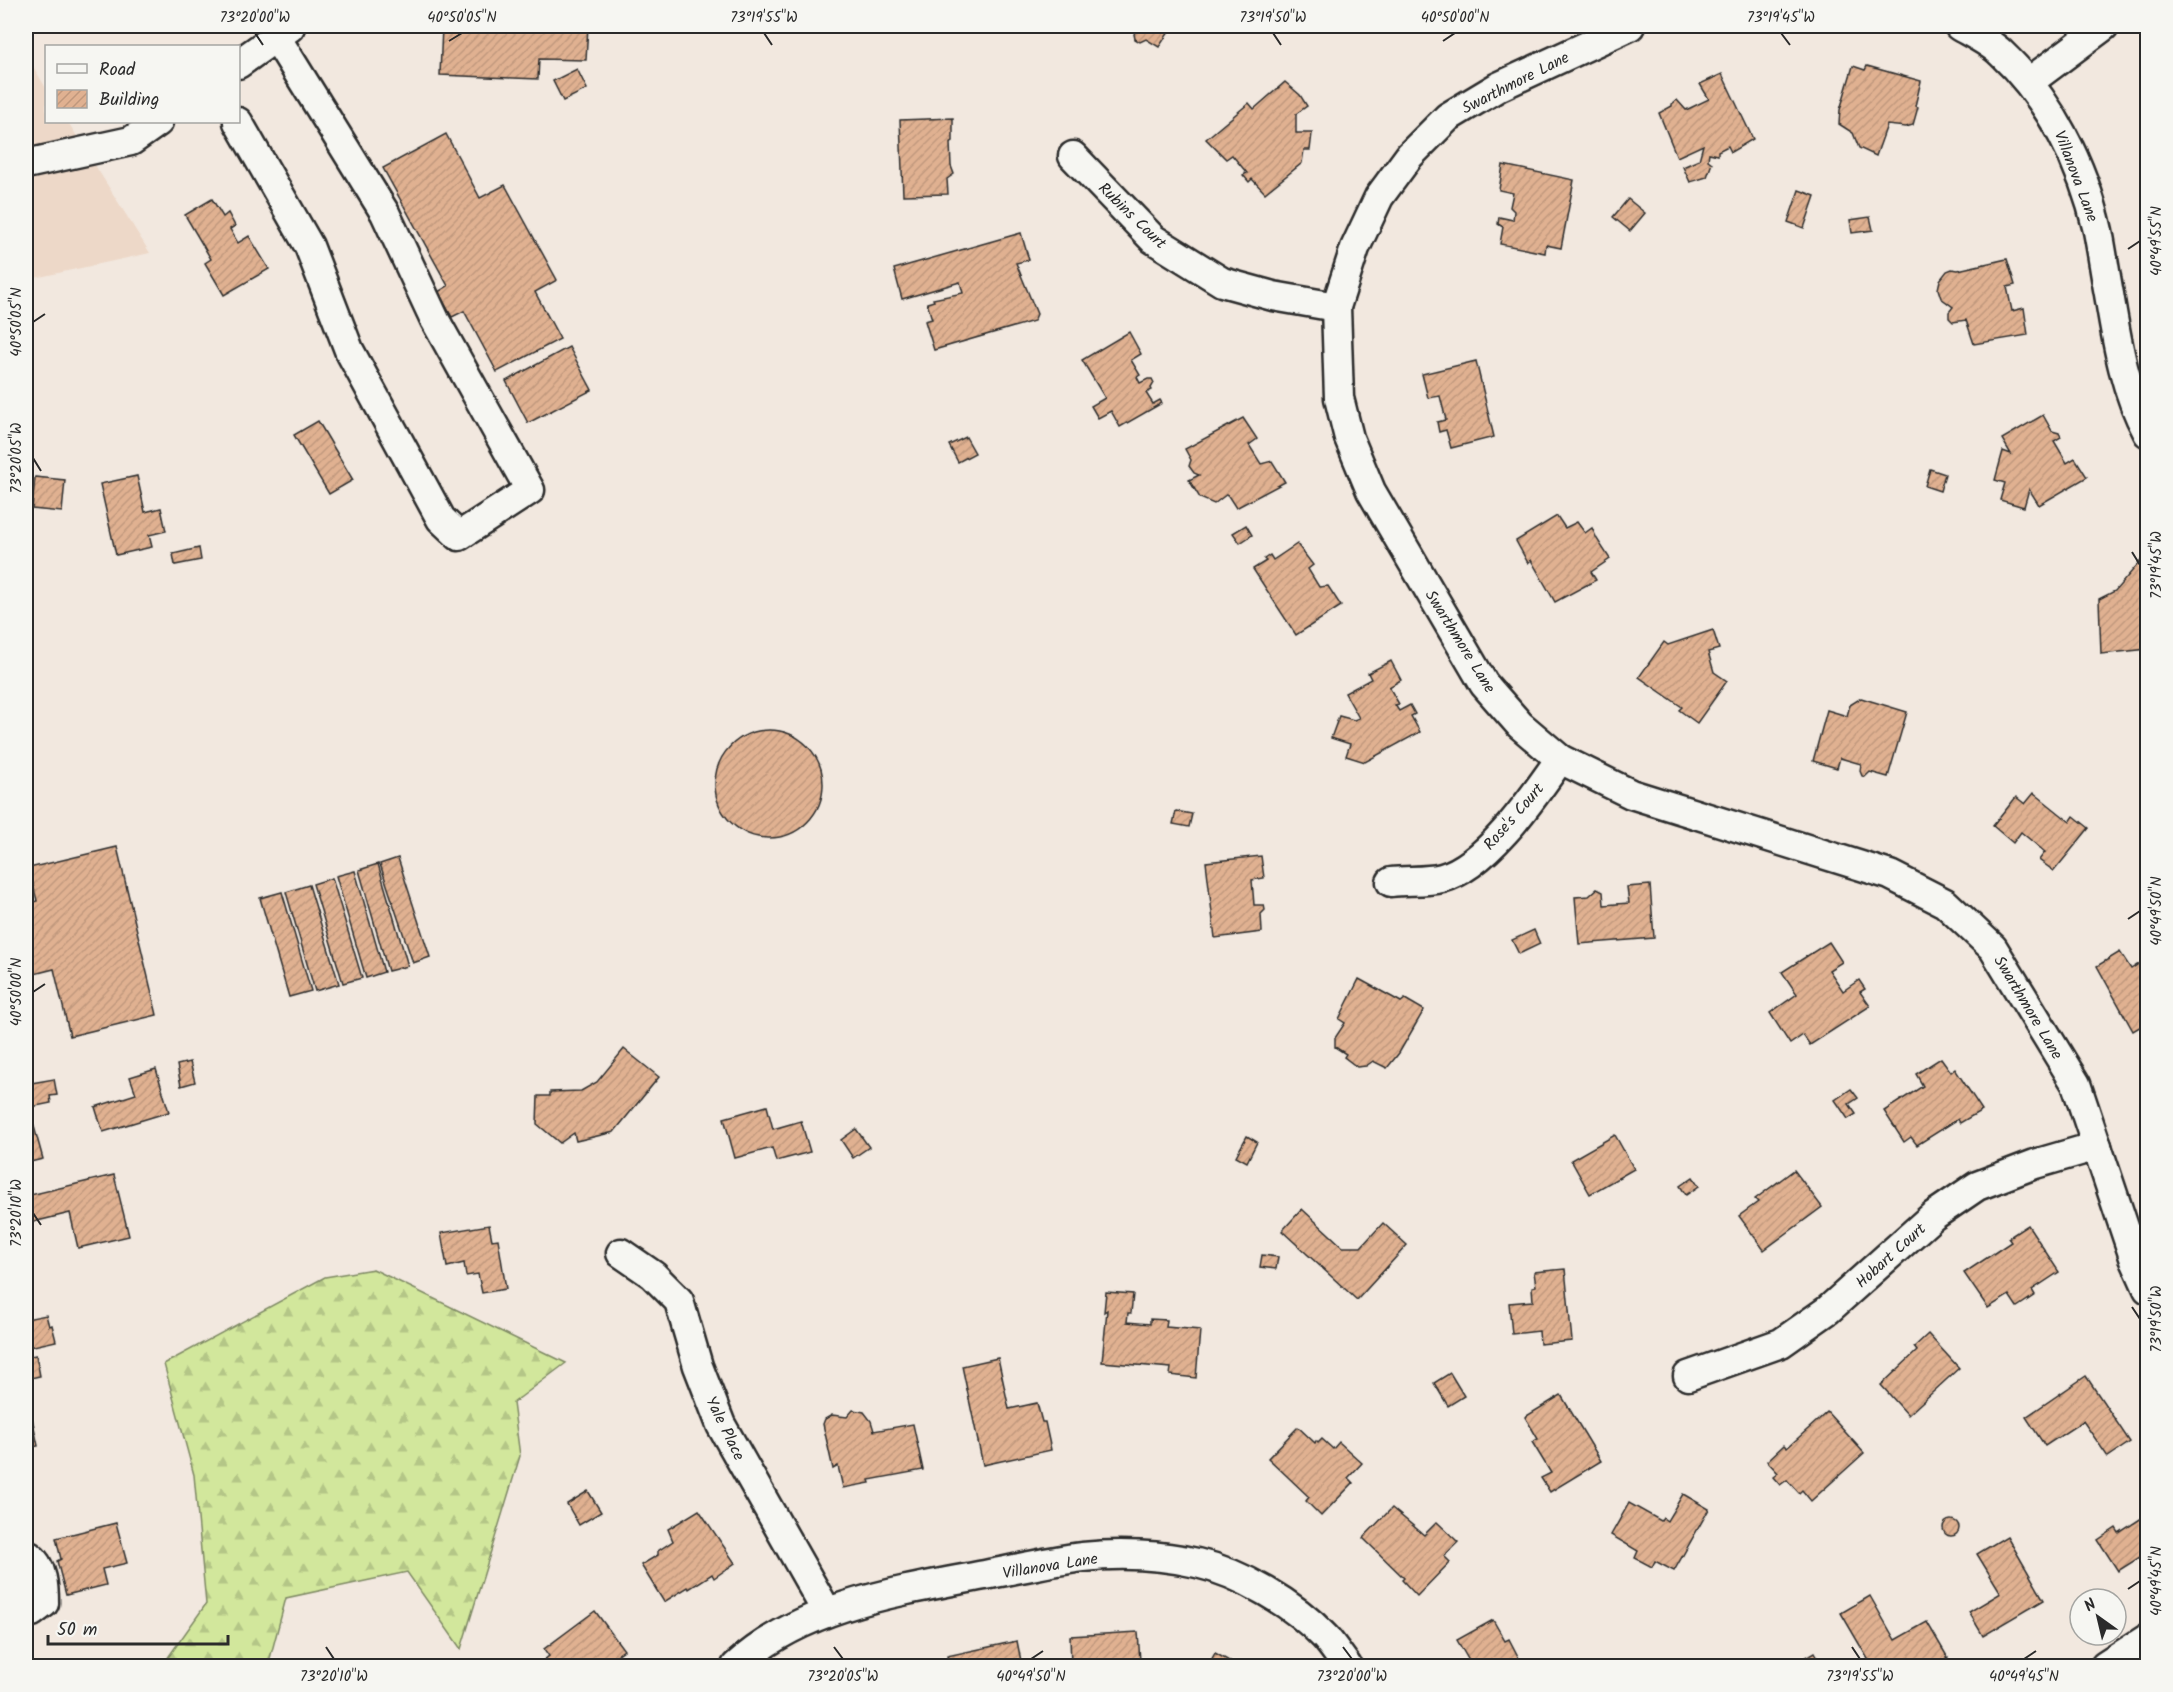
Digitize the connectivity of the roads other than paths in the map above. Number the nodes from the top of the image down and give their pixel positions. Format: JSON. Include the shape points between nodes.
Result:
{"nodes":[{"id":1,"x":1630,"y":26,"type":"edge"},
{"id":2,"x":1959,"y":26,"type":"edge"},
{"id":3,"x":2104,"y":26,"type":"edge"},
{"id":4,"x":284,"y":31,"type":"edge"},
{"id":5,"x":240,"y":63,"type":"edge"},
{"id":6,"x":2028,"y":82,"type":"junction"},
{"id":7,"x":157,"y":123,"type":"edge"},
{"id":8,"x":239,"y":123,"type":"edge"},
{"id":9,"x":1073,"y":156,"type":"dead end"},
{"id":10,"x":26,"y":164,"type":"edge"},
{"id":11,"x":1336,"y":307,"type":"junction"},
{"id":12,"x":2148,"y":433,"type":"edge"},
{"id":13,"x":1560,"y":759,"type":"junction"},
{"id":14,"x":1391,"y":882,"type":"dead end"},
{"id":15,"x":2097,"y":1146,"type":"junction"},
{"id":16,"x":621,"y":1252,"type":"dead end"},
{"id":17,"x":2148,"y":1289,"type":"edge"},
{"id":18,"x":1688,"y":1376,"type":"dead end"},
{"id":19,"x":26,"y":1557,"type":"edge"},
{"id":20,"x":827,"y":1612,"type":"junction"},
{"id":21,"x":26,"y":1613,"type":"edge"},
{"id":22,"x":2148,"y":1638,"type":"edge"},
{"id":23,"x":736,"y":1666,"type":"edge"},
{"id":24,"x":1347,"y":1666,"type":"edge"},
{"id":25,"x":2105,"y":1666,"type":"edge"}],
"edges":[{"from":1,"to":11,"type":"street","name":"Swarthmore Lane","via":[[1498,87],[1448,117],[1410,155],[1379,196],[1355,248]]},
{"from":2,"to":6,"type":"street","name":"Villanova Lane","via":[[2000,51]]},
{"from":3,"to":6,"type":"street"},
{"from":4,"to":5,"type":"street"},
{"from":4,"to":8,"type":"street","via":[[385,213],[435,320],[530,489],[459,536],[441,519],[350,350],[309,246]]},
{"from":6,"to":12,"type":"street","name":"Villanova Lane","via":[[2058,125],[2080,175],[2097,229],[2121,364],[2135,410]]},
{"from":7,"to":10,"type":"street","via":[[131,141]]},
{"from":9,"to":11,"type":"street","name":"Rubins Court","via":[[1153,239],[1222,282]]},
{"from":11,"to":13,"type":"street","name":"Swarthmore Lane","via":[[1339,398],[1349,438],[1371,491],[1484,684],[1520,725]]},
{"from":13,"to":14,"type":"street","name":"Rose's Court","via":[[1494,843],[1463,868],[1441,878]]},
{"from":13,"to":15,"type":"street","name":"Swarthmore Lane","via":[[1631,794],[1890,875],[1945,903],[1993,948],[2076,1084]]},
{"from":15,"to":17,"type":"street","name":"Swarthmore Lane"},
{"from":15,"to":18,"type":"street","name":"Hobart Court","via":[[1977,1186],[1933,1216],[1828,1310],[1780,1343]]},
{"from":16,"to":20,"type":"street","name":"Yale Place","via":[[653,1275],[679,1301],[721,1425]]},
{"from":19,"to":21,"type":"street","via":[[38,1564],[44,1594],[44,1603]]},
{"from":20,"to":23,"type":"street","name":"Villanova Lane","via":[[783,1633]]},
{"from":20,"to":24,"type":"street","name":"Villanova Lane","via":[[895,1592],[1084,1557],[1142,1556],[1197,1563],[1248,1581],[1292,1608],[1325,1637]]},
{"from":22,"to":25,"type":"street"}]}
